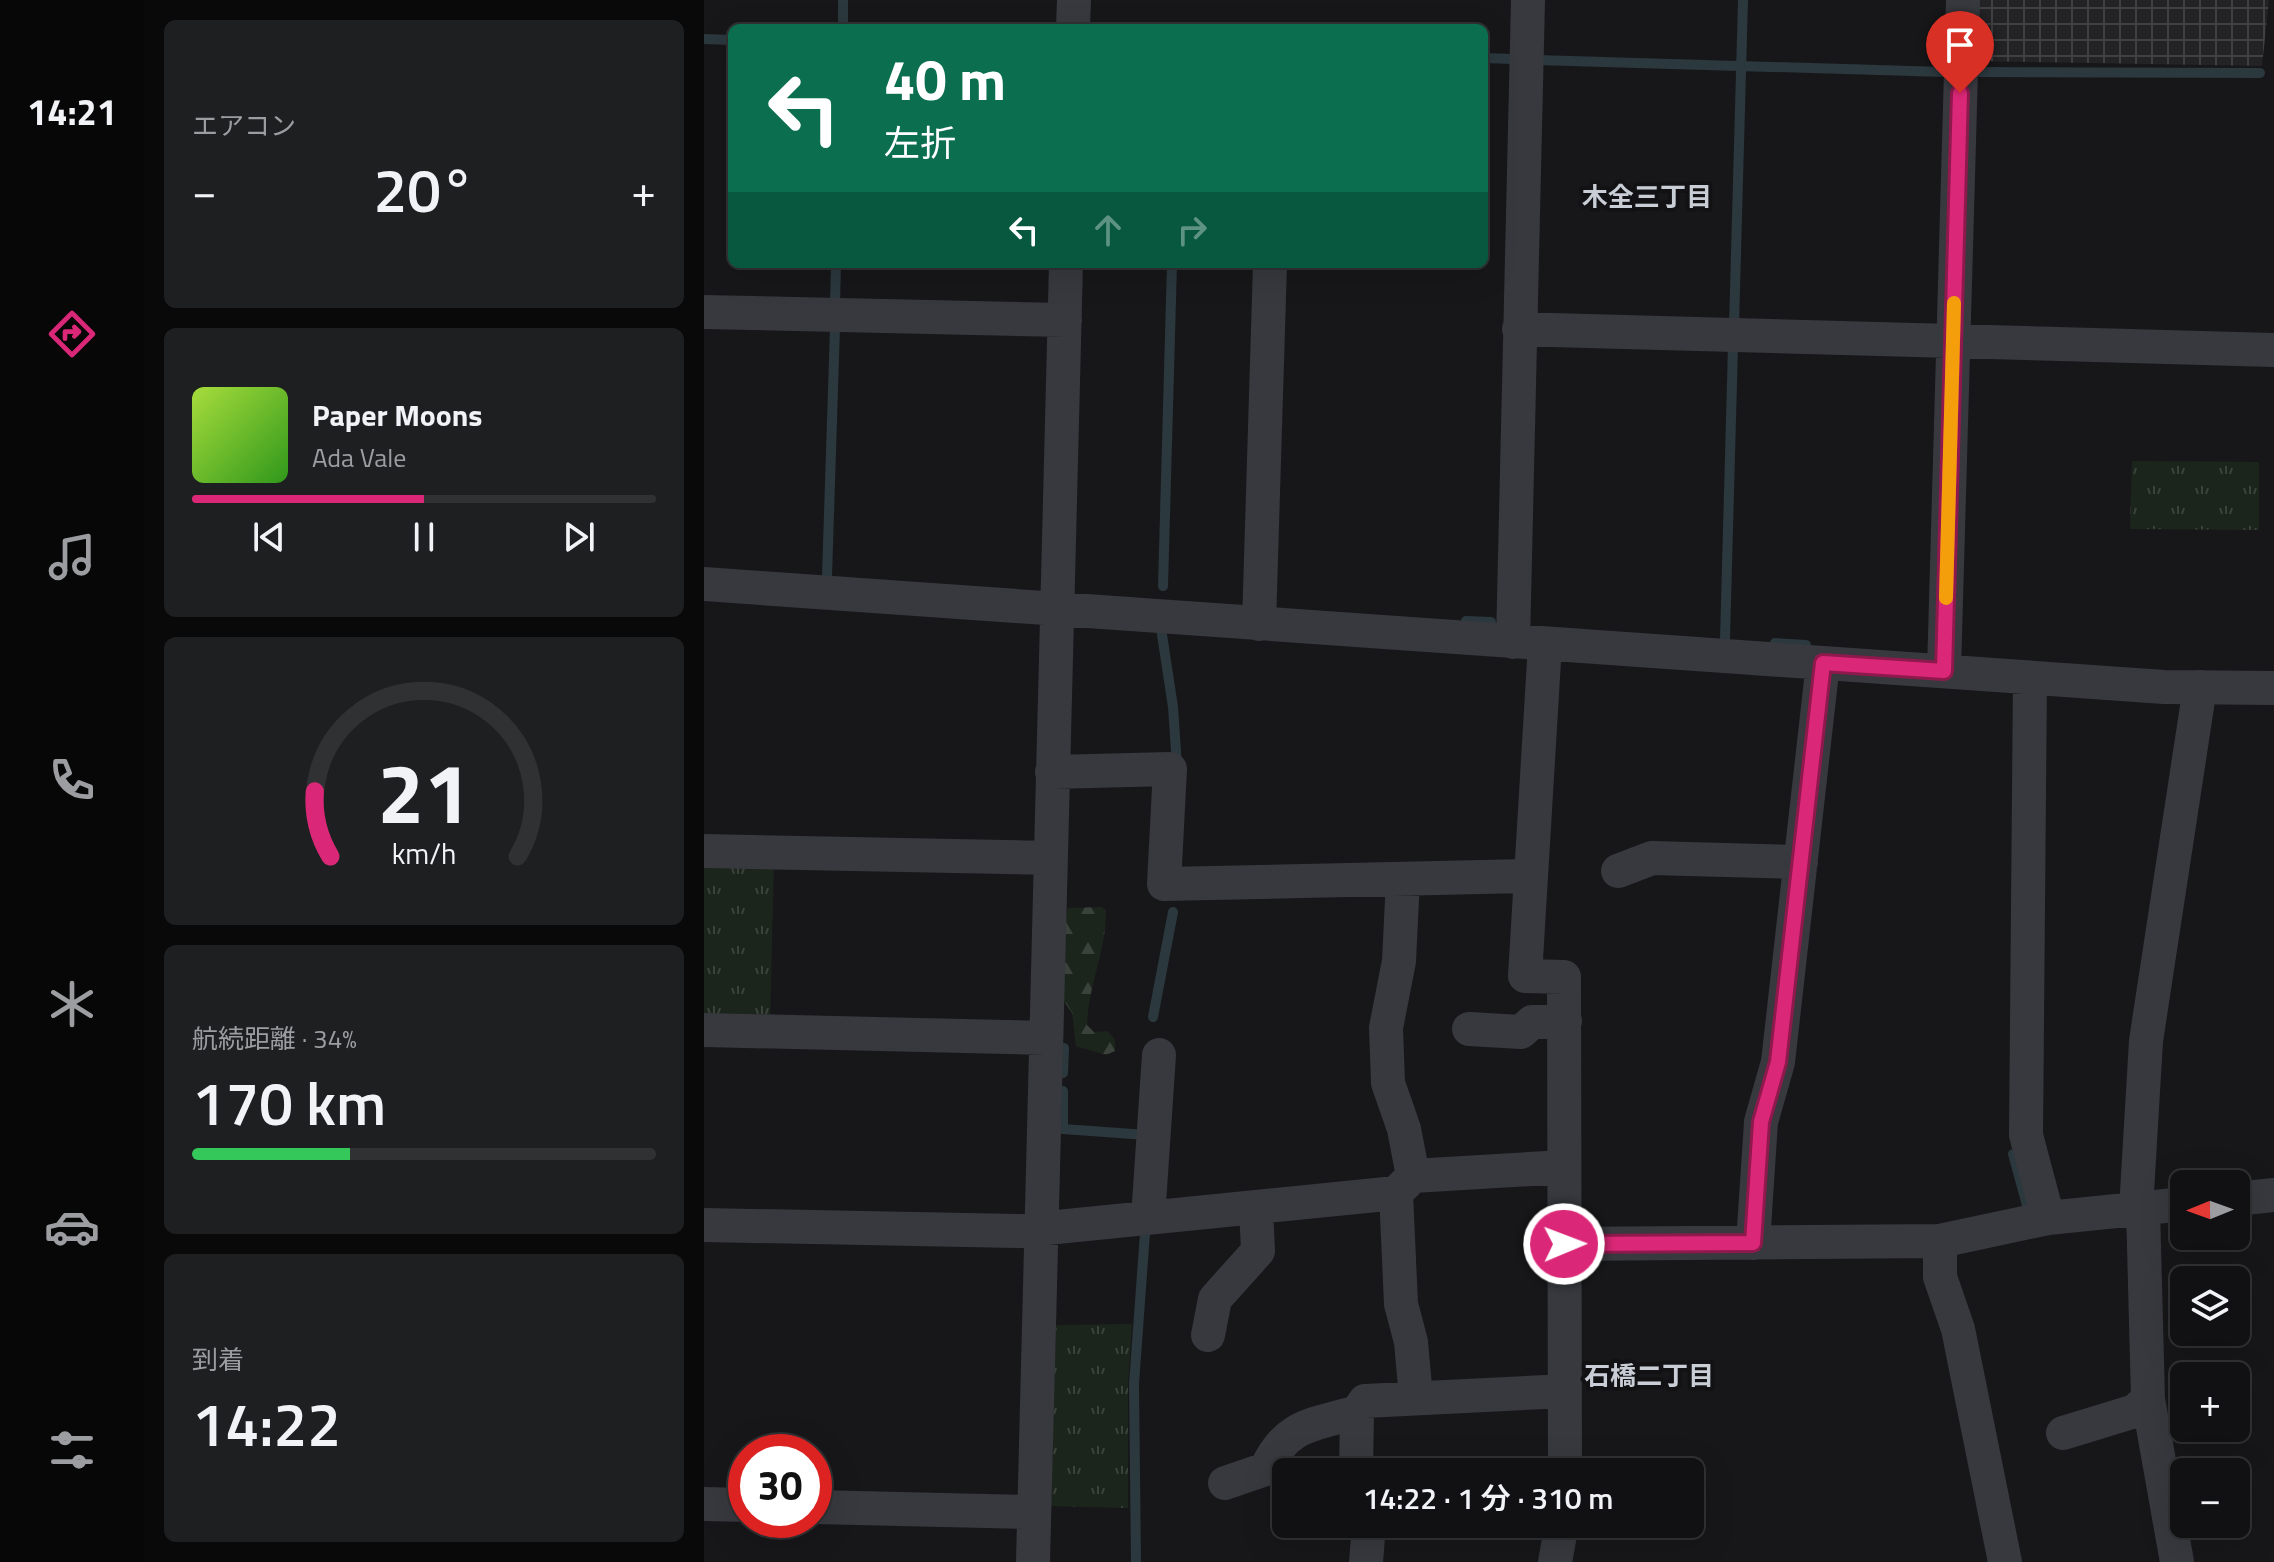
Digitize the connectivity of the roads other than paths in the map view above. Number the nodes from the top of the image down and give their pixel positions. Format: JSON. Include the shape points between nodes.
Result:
{"nodes":[{"id":1,"x":1074,"y":0,"type":"edge"},
{"id":2,"x":1528,"y":0,"type":"edge"},
{"id":3,"x":1963,"y":0,"type":"edge"},
{"id":4,"x":1073,"y":24,"type":"edge"},
{"id":5,"x":1066,"y":268,"type":"edge"},
{"id":6,"x":1270,"y":268,"type":"edge"},
{"id":7,"x":704,"y":312,"type":"edge"},
{"id":8,"x":1065,"y":320,"type":"junction"},
{"id":9,"x":1519,"y":329,"type":"junction"},
{"id":10,"x":1953,"y":341,"type":"junction"},
{"id":11,"x":2274,"y":350,"type":"edge"},
{"id":12,"x":704,"y":584,"type":"edge"},
{"id":13,"x":1056,"y":610,"type":"junction"},
{"id":14,"x":1259,"y":624,"type":"junction"},
{"id":15,"x":1529,"y":643,"type":"junction"},
{"id":16,"x":1823,"y":663,"type":"junction"},
{"id":17,"x":1944,"y":671,"type":"junction"},
{"id":18,"x":2030,"y":678,"type":"junction"},
{"id":19,"x":2200,"y":687,"type":"junction"},
{"id":20,"x":2274,"y":688,"type":"edge"},
{"id":21,"x":1052,"y":772,"type":"junction"},
{"id":22,"x":704,"y":851,"type":"edge"},
{"id":23,"x":1050,"y":858,"type":"junction"},
{"id":24,"x":1801,"y":862,"type":"junction"},
{"id":25,"x":1618,"y":871,"type":"dead end"},
{"id":26,"x":1531,"y":876,"type":"junction"},
{"id":27,"x":1403,"y":879,"type":"junction"},
{"id":28,"x":1565,"y":1021,"type":"junction"},
{"id":29,"x":1469,"y":1029,"type":"dead end"},
{"id":30,"x":704,"y":1030,"type":"edge"},
{"id":31,"x":1046,"y":1038,"type":"junction"},
{"id":32,"x":1159,"y":1055,"type":"dead end"},
{"id":33,"x":1564,"y":1167,"type":"junction"},
{"id":34,"x":1405,"y":1184,"type":"junction"},
{"id":35,"x":2274,"y":1195,"type":"edge"},
{"id":36,"x":2250,"y":1198,"type":"edge"},
{"id":37,"x":2170,"y":1206,"type":"edge"},
{"id":38,"x":1256,"y":1207,"type":"junction"},
{"id":39,"x":2140,"y":1209,"type":"junction"},
{"id":40,"x":1148,"y":1218,"type":"junction"},
{"id":41,"x":2048,"y":1218,"type":"junction"},
{"id":42,"x":704,"y":1225,"type":"edge"},
{"id":43,"x":1041,"y":1228,"type":"junction"},
{"id":44,"x":1940,"y":1241,"type":"junction"},
{"id":45,"x":1753,"y":1243,"type":"junction"},
{"id":46,"x":1564,"y":1244,"type":"junction"},
{"id":47,"x":1208,"y":1335,"type":"dead end"},
{"id":48,"x":1565,"y":1391,"type":"junction"},
{"id":49,"x":1416,"y":1398,"type":"junction"},
{"id":50,"x":2148,"y":1399,"type":"junction"},
{"id":51,"x":1357,"y":1412,"type":"junction"},
{"id":52,"x":2063,"y":1433,"type":"dead end"},
{"id":53,"x":1356,"y":1458,"type":"edge"},
{"id":54,"x":1565,"y":1458,"type":"edge"},
{"id":55,"x":1225,"y":1483,"type":"dead end"},
{"id":56,"x":704,"y":1504,"type":"edge"},
{"id":57,"x":728,"y":1505,"type":"edge"},
{"id":58,"x":832,"y":1507,"type":"edge"},
{"id":59,"x":1034,"y":1512,"type":"junction"},
{"id":60,"x":1368,"y":1538,"type":"edge"},
{"id":61,"x":1559,"y":1538,"type":"edge"},
{"id":62,"x":1033,"y":1562,"type":"edge"},
{"id":63,"x":1366,"y":1562,"type":"edge"},
{"id":64,"x":1555,"y":1562,"type":"edge"},
{"id":65,"x":2005,"y":1562,"type":"edge"},
{"id":66,"x":2177,"y":1562,"type":"edge"}],
"edges":[{"from":1,"to":4,"type":"street"},
{"from":2,"to":9,"type":"street"},
{"from":3,"to":10,"type":"street"},
{"from":5,"to":8,"type":"street"},
{"from":6,"to":14,"type":"street"},
{"from":7,"to":8,"type":"street"},
{"from":8,"to":13,"type":"street"},
{"from":9,"to":10,"type":"street"},
{"from":9,"to":15,"type":"street"},
{"from":10,"to":11,"type":"street"},
{"from":10,"to":17,"type":"street"},
{"from":12,"to":13,"type":"street"},
{"from":13,"to":14,"type":"street"},
{"from":13,"to":21,"type":"street"},
{"from":14,"to":15,"type":"street"},
{"from":15,"to":16,"type":"street"},
{"from":15,"to":26,"type":"street"},
{"from":16,"to":17,"type":"street"},
{"from":16,"to":24,"type":"street"},
{"from":17,"to":18,"type":"street"},
{"from":18,"to":19,"type":"street"},
{"from":18,"to":41,"type":"street","via":[[2026,1135]]},
{"from":19,"to":20,"type":"street"},
{"from":19,"to":39,"type":"street","via":[[2146,1041]]},
{"from":21,"to":23,"type":"street"},
{"from":21,"to":27,"type":"street","via":[[1170,769],[1164,884]]},
{"from":22,"to":23,"type":"street"},
{"from":23,"to":31,"type":"street"},
{"from":24,"to":25,"type":"street","via":[[1652,858]]},
{"from":24,"to":45,"type":"street","via":[[1778,1062],[1761,1122]]},
{"from":26,"to":27,"type":"street"},
{"from":26,"to":28,"type":"street","via":[[1525,976],[1564,977]]},
{"from":27,"to":34,"type":"street","via":[[1399,961],[1386,1042],[1388,1083],[1404,1129]]},
{"from":28,"to":29,"type":"street","via":[[1532,1022],[1521,1032]]},
{"from":28,"to":33,"type":"street"},
{"from":30,"to":31,"type":"street"},
{"from":31,"to":43,"type":"street"},
{"from":32,"to":40,"type":"street"},
{"from":33,"to":34,"type":"street"},
{"from":33,"to":46,"type":"street"},
{"from":34,"to":38,"type":"street"},
{"from":34,"to":49,"type":"street","via":[[1401,1304]]},
{"from":35,"to":36,"type":"street"},
{"from":37,"to":39,"type":"street"},
{"from":38,"to":40,"type":"street"},
{"from":38,"to":47,"type":"street","via":[[1258,1251],[1215,1299]]},
{"from":39,"to":41,"type":"street"},
{"from":39,"to":50,"type":"street"},
{"from":40,"to":43,"type":"street"},
{"from":41,"to":44,"type":"street"},
{"from":42,"to":43,"type":"street"},
{"from":43,"to":59,"type":"street"},
{"from":44,"to":45,"type":"street"},
{"from":44,"to":65,"type":"street","via":[[1940,1277],[1958,1329]]},
{"from":45,"to":46,"type":"street"},
{"from":46,"to":48,"type":"street"},
{"from":48,"to":49,"type":"street"},
{"from":48,"to":54,"type":"street"},
{"from":49,"to":51,"type":"street","via":[[1365,1401]]},
{"from":50,"to":52,"type":"street","via":[[2135,1411]]},
{"from":50,"to":66,"type":"street"},
{"from":51,"to":53,"type":"street"},
{"from":51,"to":55,"type":"street","via":[[1306,1427],[1278,1443],[1266,1469]]},
{"from":56,"to":57,"type":"street"},
{"from":58,"to":59,"type":"street"},
{"from":59,"to":62,"type":"street"},
{"from":60,"to":63,"type":"street"},
{"from":61,"to":64,"type":"street"}]}
